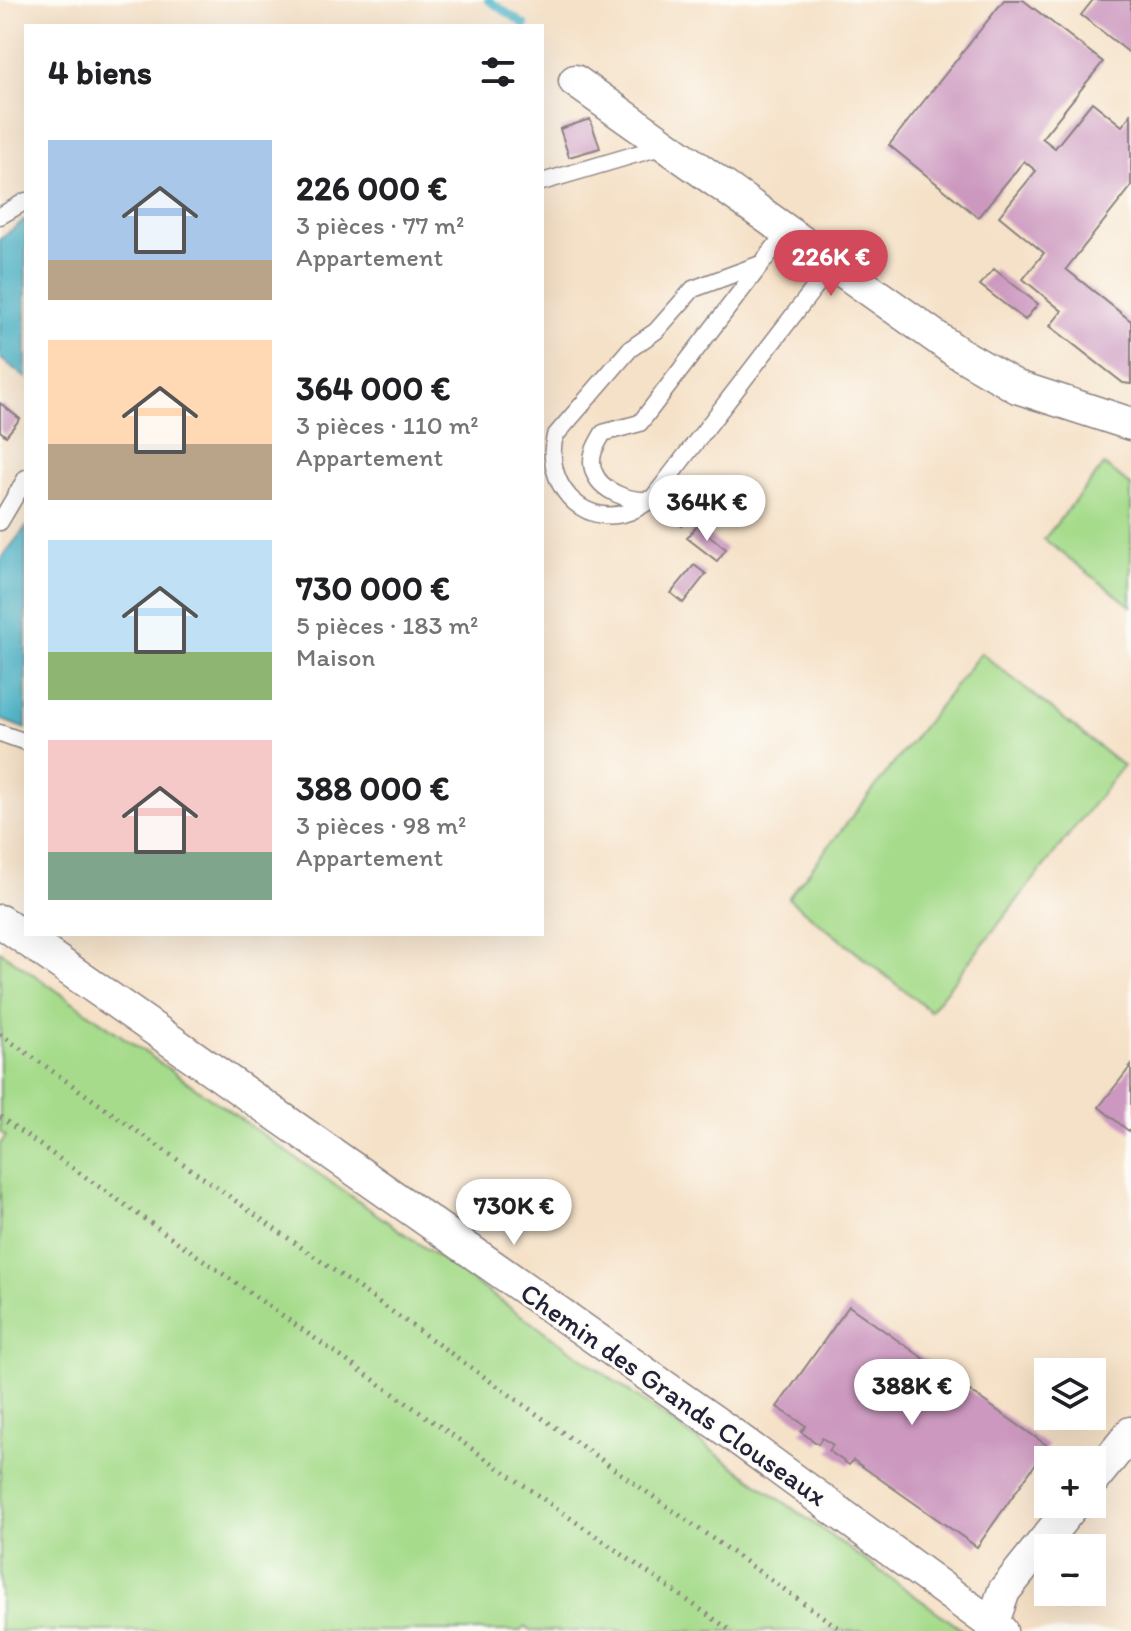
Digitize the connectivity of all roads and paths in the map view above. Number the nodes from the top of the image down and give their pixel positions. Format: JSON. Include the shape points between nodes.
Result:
{"nodes":[{"id":1,"x":575,"y":81,"type":"dead end"},
{"id":2,"x":664,"y":146,"type":"junction"},
{"id":3,"x":544,"y":181,"type":"edge"},
{"id":4,"x":24,"y":202,"type":"edge"},
{"id":5,"x":0,"y":216,"type":"edge"},
{"id":6,"x":786,"y":232,"type":"junction"},
{"id":7,"x":759,"y":264,"type":"junction"},
{"id":8,"x":832,"y":265,"type":"junction"},
{"id":9,"x":1131,"y":424,"type":"edge"},
{"id":10,"x":24,"y":481,"type":"edge"},
{"id":11,"x":652,"y":499,"type":"junction"},
{"id":12,"x":0,"y":522,"type":"edge"},
{"id":13,"x":0,"y":733,"type":"edge"},
{"id":14,"x":24,"y":741,"type":"edge"},
{"id":15,"x":0,"y":921,"type":"edge"},
{"id":16,"x":0,"y":1034,"type":"edge"},
{"id":17,"x":0,"y":1117,"type":"edge"},
{"id":18,"x":1131,"y":1433,"type":"edge"},
{"id":19,"x":1106,"y":1464,"type":"edge"},
{"id":20,"x":1063,"y":1518,"type":"edge"},
{"id":21,"x":997,"y":1627,"type":"edge"},
{"id":22,"x":731,"y":1631,"type":"edge"},
{"id":23,"x":843,"y":1631,"type":"edge"}],
"edges":[{"from":1,"to":2,"type":"street"},
{"from":2,"to":3,"type":"lane"},
{"from":2,"to":6,"type":"street"},
{"from":4,"to":5,"type":"lane"},
{"from":6,"to":7,"type":"lane"},
{"from":6,"to":8,"type":"street"},
{"from":7,"to":11,"type":"lane","via":[[640,423],[603,433],[593,451],[593,469],[609,489],[622,497]]},
{"from":7,"to":11,"type":"lane","via":[[693,289],[656,331],[630,349],[555,436],[550,454],[555,478],[568,499],[587,511],[613,515],[629,513]]},
{"from":8,"to":9,"type":"street","via":[[1017,387]]},
{"from":8,"to":11,"type":"lane"},
{"from":10,"to":12,"type":"lane"},
{"from":13,"to":14,"type":"lane"},
{"from":15,"to":21,"type":"street","name":"Chemin des Grands Clouseaux","via":[[722,1427]]},
{"from":16,"to":23,"type":"path"},
{"from":17,"to":22,"type":"path"},
{"from":18,"to":19,"type":"street"},
{"from":20,"to":21,"type":"street","via":[[1004,1591]]}]}
